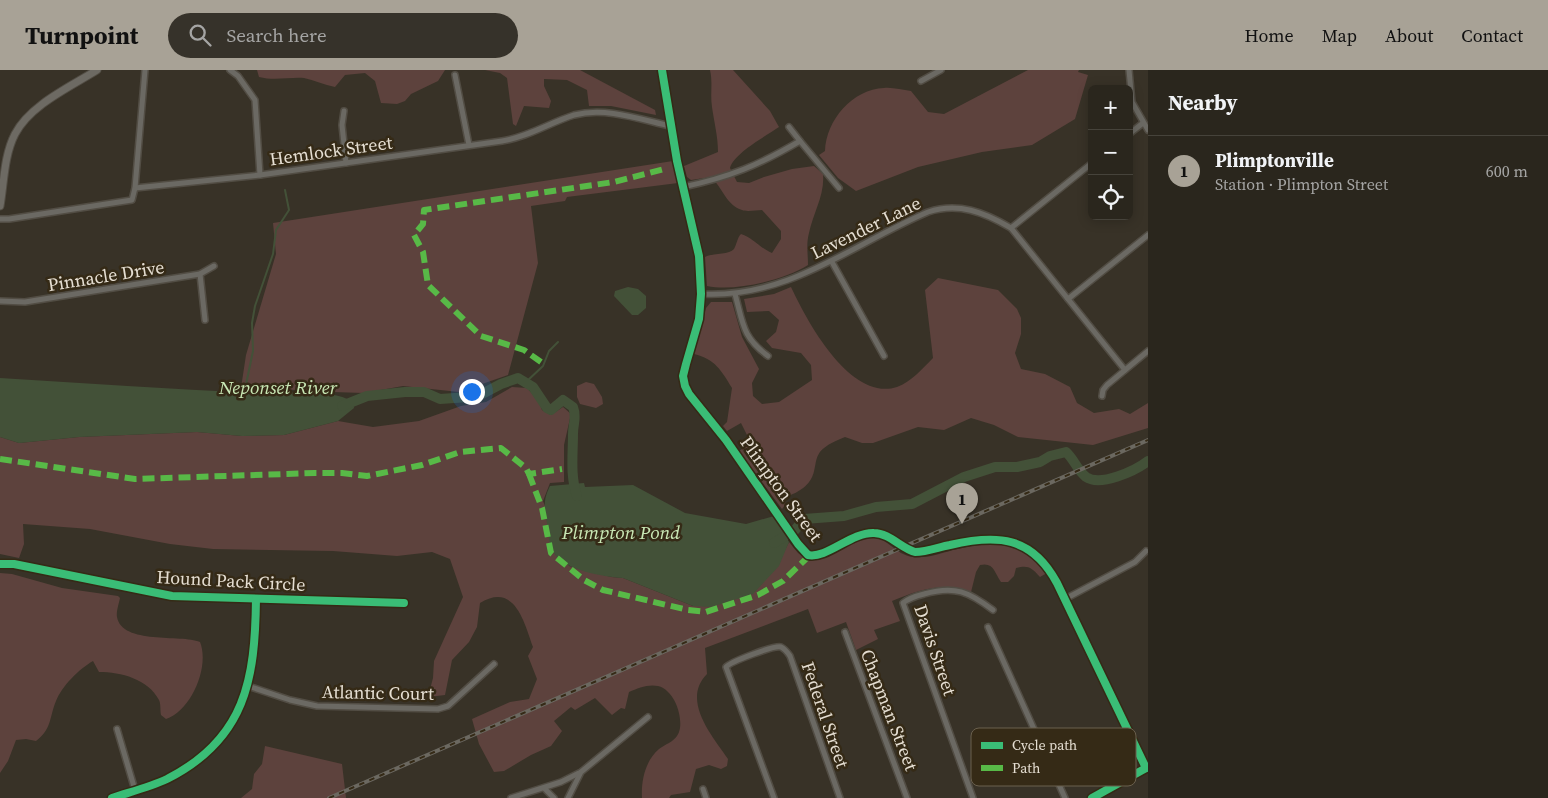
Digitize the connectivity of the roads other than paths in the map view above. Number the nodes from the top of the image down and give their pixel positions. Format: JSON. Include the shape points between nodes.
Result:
{"nodes":[{"id":1,"x":97,"y":70,"type":"edge"},
{"id":2,"x":146,"y":70,"type":"edge"},
{"id":3,"x":230,"y":70,"type":"edge"},
{"id":4,"x":662,"y":70,"type":"edge"},
{"id":5,"x":941,"y":70,"type":"edge"},
{"id":6,"x":1128,"y":70,"type":"edge"},
{"id":7,"x":455,"y":75,"type":"dead end"},
{"id":8,"x":921,"y":81,"type":"dead end"},
{"id":9,"x":344,"y":111,"type":"dead end"},
{"id":10,"x":1143,"y":123,"type":"junction"},
{"id":11,"x":670,"y":126,"type":"junction"},
{"id":12,"x":789,"y":127,"type":"dead end"},
{"id":13,"x":1148,"y":130,"type":"edge"},
{"id":14,"x":1133,"y":131,"type":"edge"},
{"id":15,"x":800,"y":141,"type":"junction"},
{"id":16,"x":469,"y":145,"type":"junction"},
{"id":17,"x":346,"y":163,"type":"junction"},
{"id":18,"x":1088,"y":166,"type":"edge"},
{"id":19,"x":260,"y":175,"type":"junction"},
{"id":20,"x":683,"y":187,"type":"junction"},
{"id":21,"x":136,"y":188,"type":"junction"},
{"id":22,"x":839,"y":188,"type":"dead end"},
{"id":23,"x":0,"y":206,"type":"edge"},
{"id":24,"x":0,"y":219,"type":"edge"},
{"id":25,"x":1011,"y":228,"type":"junction"},
{"id":26,"x":1148,"y":235,"type":"edge"},
{"id":27,"x":832,"y":262,"type":"junction"},
{"id":28,"x":214,"y":266,"type":"dead end"},
{"id":29,"x":200,"y":274,"type":"junction"},
{"id":30,"x":701,"y":294,"type":"junction"},
{"id":31,"x":735,"y":294,"type":"junction"},
{"id":32,"x":1068,"y":299,"type":"junction"},
{"id":33,"x":0,"y":301,"type":"edge"},
{"id":34,"x":205,"y":320,"type":"dead end"},
{"id":35,"x":1148,"y":351,"type":"edge"},
{"id":36,"x":768,"y":356,"type":"dead end"},
{"id":37,"x":884,"y":356,"type":"dead end"},
{"id":38,"x":1125,"y":370,"type":"junction"},
{"id":39,"x":1102,"y":396,"type":"dead end"},
{"id":40,"x":1146,"y":551,"type":"dead end"},
{"id":41,"x":0,"y":564,"type":"edge"},
{"id":42,"x":256,"y":598,"type":"junction"},
{"id":43,"x":1065,"y":599,"type":"junction"},
{"id":44,"x":404,"y":603,"type":"dead end"},
{"id":45,"x":993,"y":610,"type":"dead end"},
{"id":46,"x":988,"y":628,"type":"dead end"},
{"id":47,"x":845,"y":632,"type":"dead end"},
{"id":48,"x":494,"y":664,"type":"dead end"},
{"id":49,"x":248,"y":686,"type":"junction"},
{"id":50,"x":648,"y":717,"type":"dead end"},
{"id":51,"x":117,"y":728,"type":"dead end"},
{"id":52,"x":1033,"y":728,"type":"edge"},
{"id":53,"x":1128,"y":728,"type":"edge"},
{"id":54,"x":1136,"y":744,"type":"edge"},
{"id":55,"x":1147,"y":767,"type":"edge"},
{"id":56,"x":581,"y":772,"type":"junction"},
{"id":57,"x":1136,"y":773,"type":"edge"},
{"id":58,"x":1060,"y":786,"type":"edge"},
{"id":59,"x":1113,"y":786,"type":"edge"},
{"id":60,"x":544,"y":788,"type":"junction"},
{"id":61,"x":702,"y":789,"type":"dead end"},
{"id":62,"x":135,"y":790,"type":"junction"},
{"id":63,"x":112,"y":798,"type":"edge"},
{"id":64,"x":511,"y":798,"type":"edge"},
{"id":65,"x":554,"y":798,"type":"edge"},
{"id":66,"x":568,"y":798,"type":"edge"},
{"id":67,"x":706,"y":798,"type":"edge"},
{"id":68,"x":774,"y":798,"type":"edge"},
{"id":69,"x":840,"y":798,"type":"edge"},
{"id":70,"x":907,"y":798,"type":"edge"},
{"id":71,"x":973,"y":798,"type":"edge"},
{"id":72,"x":1065,"y":798,"type":"edge"},
{"id":73,"x":1092,"y":798,"type":"edge"}],
"edges":[{"from":1,"to":23,"type":"street","via":[[35,111],[21,125],[8,156]]},
{"from":2,"to":21,"type":"street"},
{"from":3,"to":19,"type":"street","via":[[255,100]]},
{"from":4,"to":11,"type":"street","name":"Plimpton Street"},
{"from":5,"to":8,"type":"street"},
{"from":6,"to":10,"type":"street","via":[[1130,93]]},
{"from":7,"to":16,"type":"street"},
{"from":9,"to":17,"type":"street","via":[[342,125]]},
{"from":10,"to":13,"type":"street"},
{"from":10,"to":14,"type":"street"},
{"from":11,"to":16,"type":"street","name":"Hemlock Street","via":[[596,112],[576,115],[517,139]]},
{"from":11,"to":20,"type":"street","name":"Plimpton Street"},
{"from":12,"to":15,"type":"street"},
{"from":15,"to":20,"type":"street","via":[[766,162],[724,178]]},
{"from":15,"to":22,"type":"street"},
{"from":16,"to":17,"type":"street","name":"Hemlock Street"},
{"from":17,"to":19,"type":"street","name":"Hemlock Street"},
{"from":18,"to":25,"type":"street"},
{"from":19,"to":21,"type":"street","name":"Hemlock Street"},
{"from":20,"to":30,"type":"street","name":"Plimpton Street","via":[[700,256]]},
{"from":21,"to":24,"type":"street","via":[[132,200]]},
{"from":25,"to":27,"type":"street","name":"Lavender Lane","via":[[975,210],[940,208],[916,217]]},
{"from":25,"to":32,"type":"street","name":"Lavender Lane"},
{"from":26,"to":32,"type":"street"},
{"from":27,"to":31,"type":"street","name":"Lavender Lane","via":[[768,287]]},
{"from":27,"to":37,"type":"street"},
{"from":28,"to":29,"type":"street","name":"Pinnacle Drive"},
{"from":29,"to":33,"type":"street","name":"Pinnacle Drive","via":[[25,302]]},
{"from":29,"to":34,"type":"street"},
{"from":30,"to":31,"type":"street","name":"Lavender Lane"},
{"from":30,"to":43,"type":"street","name":"Plimpton Street","via":[[683,376],[689,394],[726,440],[805,553],[813,556],[857,536],[872,533],[883,534],[915,552],[969,541],[1013,542],[1039,557]]},
{"from":31,"to":36,"type":"street","via":[[745,332],[752,344]]},
{"from":32,"to":38,"type":"street","name":"Lavender Lane"},
{"from":35,"to":38,"type":"street"},
{"from":38,"to":39,"type":"street","via":[[1104,388]]},
{"from":40,"to":43,"type":"street","via":[[1134,562]]},
{"from":41,"to":42,"type":"street","name":"Hound Pack Circle","via":[[14,564],[161,595]]},
{"from":42,"to":44,"type":"street","name":"Hound Pack Circle"},
{"from":42,"to":49,"type":"street","via":[[256,644]]},
{"from":43,"to":53,"type":"street","name":"Plimpton Street"},
{"from":45,"to":71,"type":"street","name":"Davis Street","via":[[975,596],[952,589],[930,592],[903,603]]},
{"from":46,"to":52,"type":"street"},
{"from":47,"to":70,"type":"street","name":"Chapman Street"},
{"from":48,"to":49,"type":"street","name":"Atlantic Court","via":[[448,706],[438,709],[317,706]]},
{"from":49,"to":62,"type":"street","via":[[229,725],[206,753],[165,780]]},
{"from":50,"to":56,"type":"street"},
{"from":51,"to":62,"type":"street"},
{"from":54,"to":55,"type":"street","name":"Plimpton Street"},
{"from":55,"to":57,"type":"street"},
{"from":56,"to":60,"type":"street"},
{"from":56,"to":66,"type":"street"},
{"from":58,"to":72,"type":"street"},
{"from":59,"to":73,"type":"street"},
{"from":60,"to":64,"type":"street"},
{"from":60,"to":65,"type":"street"},
{"from":61,"to":67,"type":"street"},
{"from":62,"to":63,"type":"street"},
{"from":68,"to":69,"type":"street","name":"Federal Street","via":[[726,666],[778,647],[790,656]]}]}
